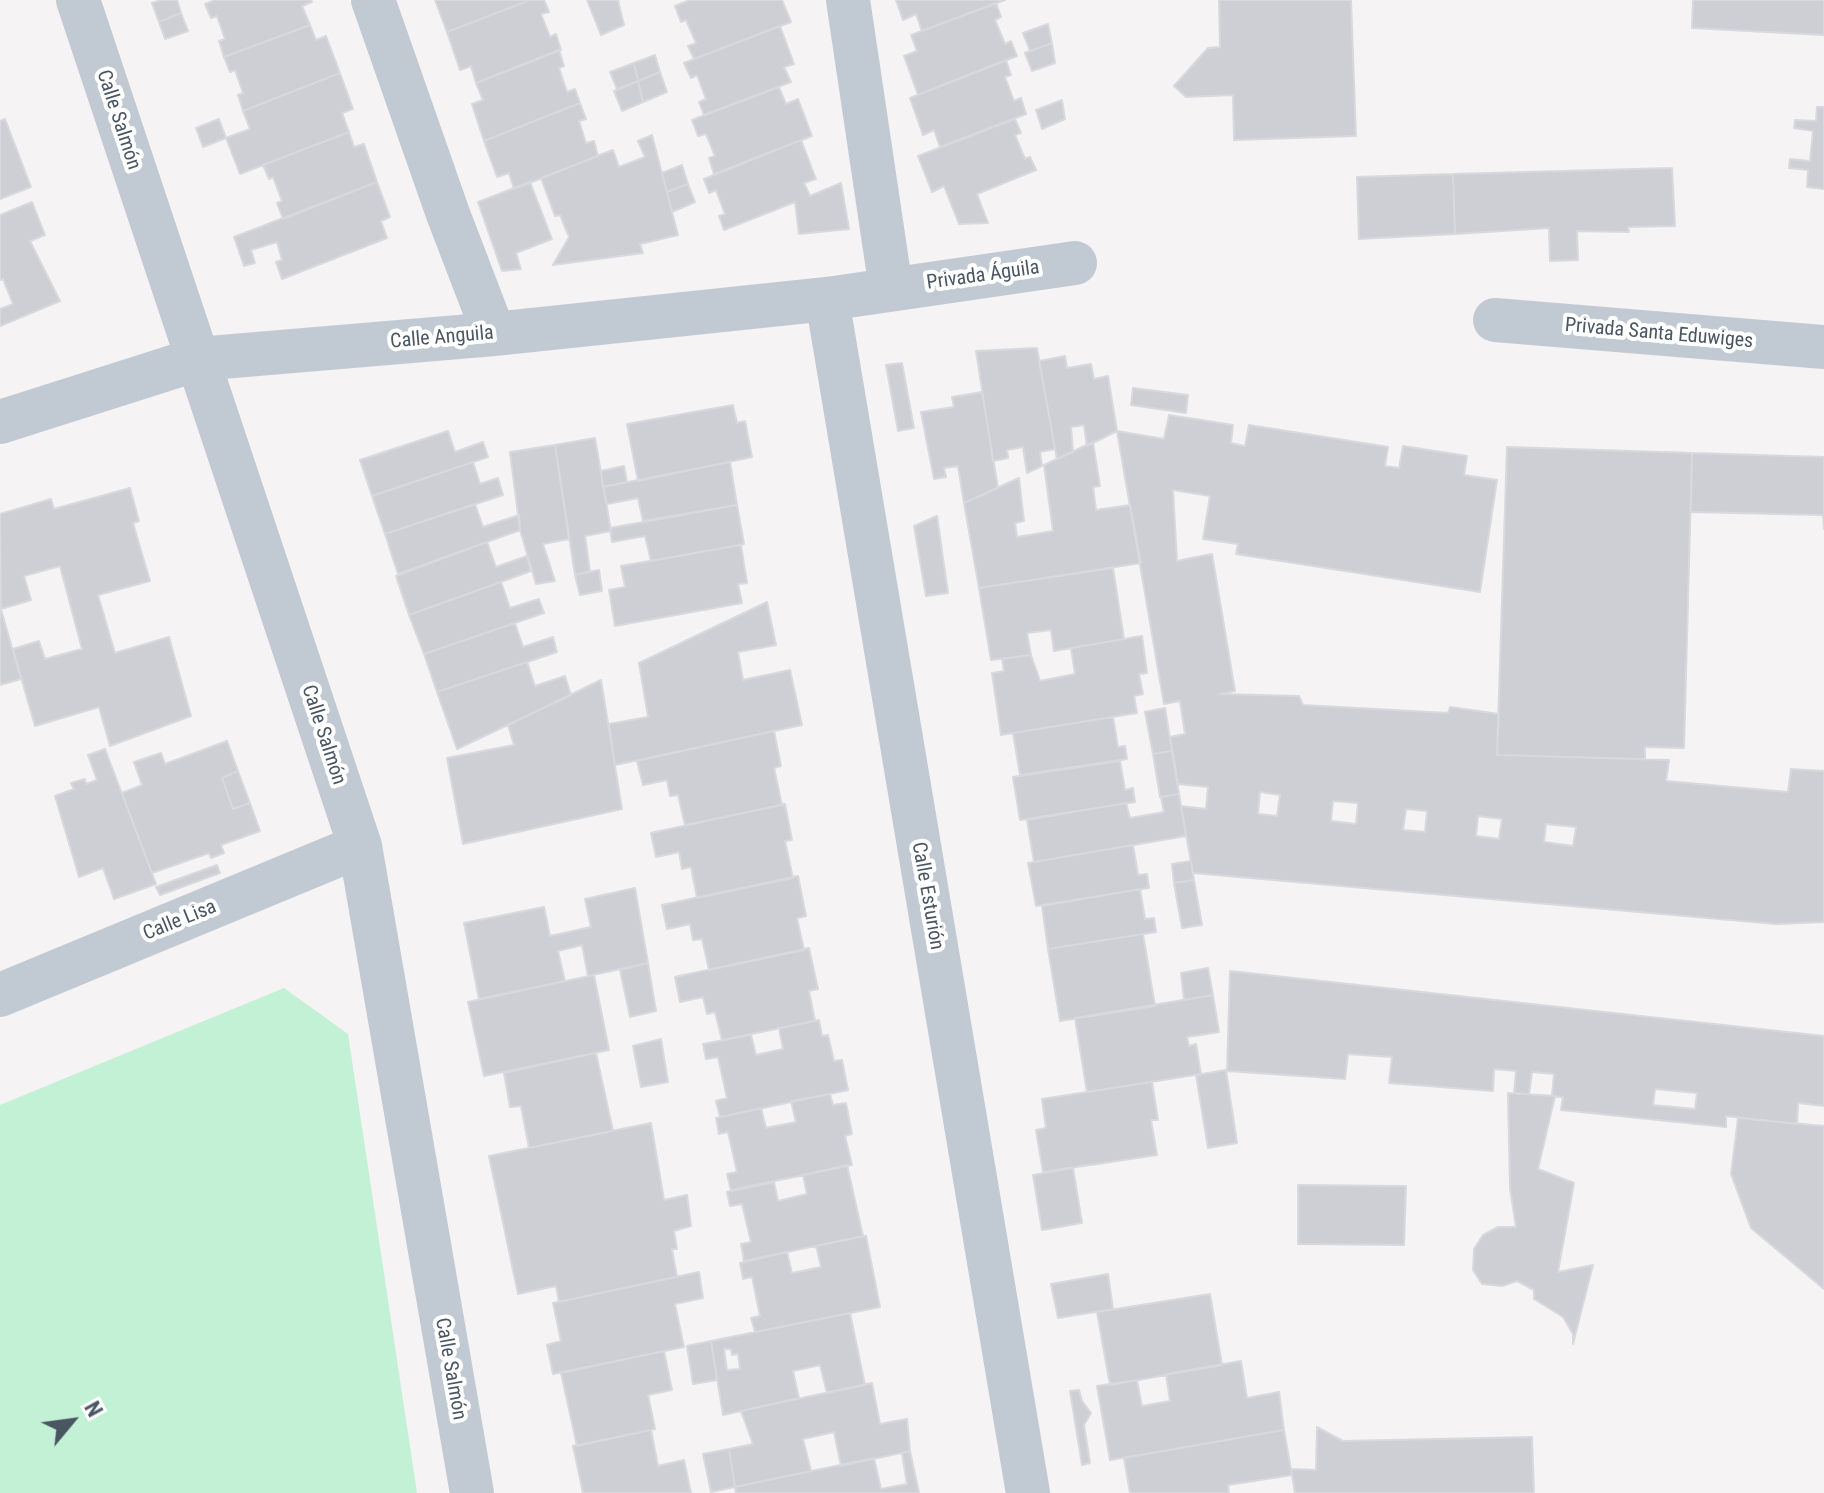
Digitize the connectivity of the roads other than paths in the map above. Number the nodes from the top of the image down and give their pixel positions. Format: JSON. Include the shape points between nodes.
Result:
{"nodes":[{"id":1,"x":78,"y":0,"type":"edge"},
{"id":2,"x":373,"y":0,"type":"edge"},
{"id":3,"x":848,"y":0,"type":"edge"},
{"id":4,"x":1075,"y":263,"type":"dead end"},
{"id":5,"x":891,"y":289,"type":"junction"},
{"id":6,"x":827,"y":299,"type":"junction"},
{"id":7,"x":1495,"y":320,"type":"dead end"},
{"id":8,"x":494,"y":334,"type":"junction"},
{"id":9,"x":1824,"y":347,"type":"edge"},
{"id":10,"x":198,"y":359,"type":"junction"},
{"id":11,"x":0,"y":422,"type":"edge"},
{"id":12,"x":360,"y":846,"type":"junction"},
{"id":13,"x":0,"y":995,"type":"edge"},
{"id":14,"x":472,"y":1493,"type":"edge"},
{"id":15,"x":1028,"y":1493,"type":"edge"}],
"edges":[{"from":1,"to":10,"type":"street","name":"Calle Salmón"},
{"from":2,"to":8,"type":"street"},
{"from":3,"to":5,"type":"street"},
{"from":4,"to":5,"type":"street","name":"Privada Águila"},
{"from":5,"to":6,"type":"street","name":"Calle Anguila"},
{"from":6,"to":8,"type":"street","name":"Calle Anguila"},
{"from":6,"to":15,"type":"street","name":"Calle Esturión"},
{"from":7,"to":9,"type":"street","name":"Privada Santa Eduwiges"},
{"from":8,"to":10,"type":"street","name":"Calle Anguila"},
{"from":10,"to":11,"type":"street","name":"Calle Anguila"},
{"from":10,"to":12,"type":"street","name":"Calle Salmón"},
{"from":12,"to":13,"type":"street","name":"Calle Lisa"},
{"from":12,"to":14,"type":"street","name":"Calle Salmón"}]}
